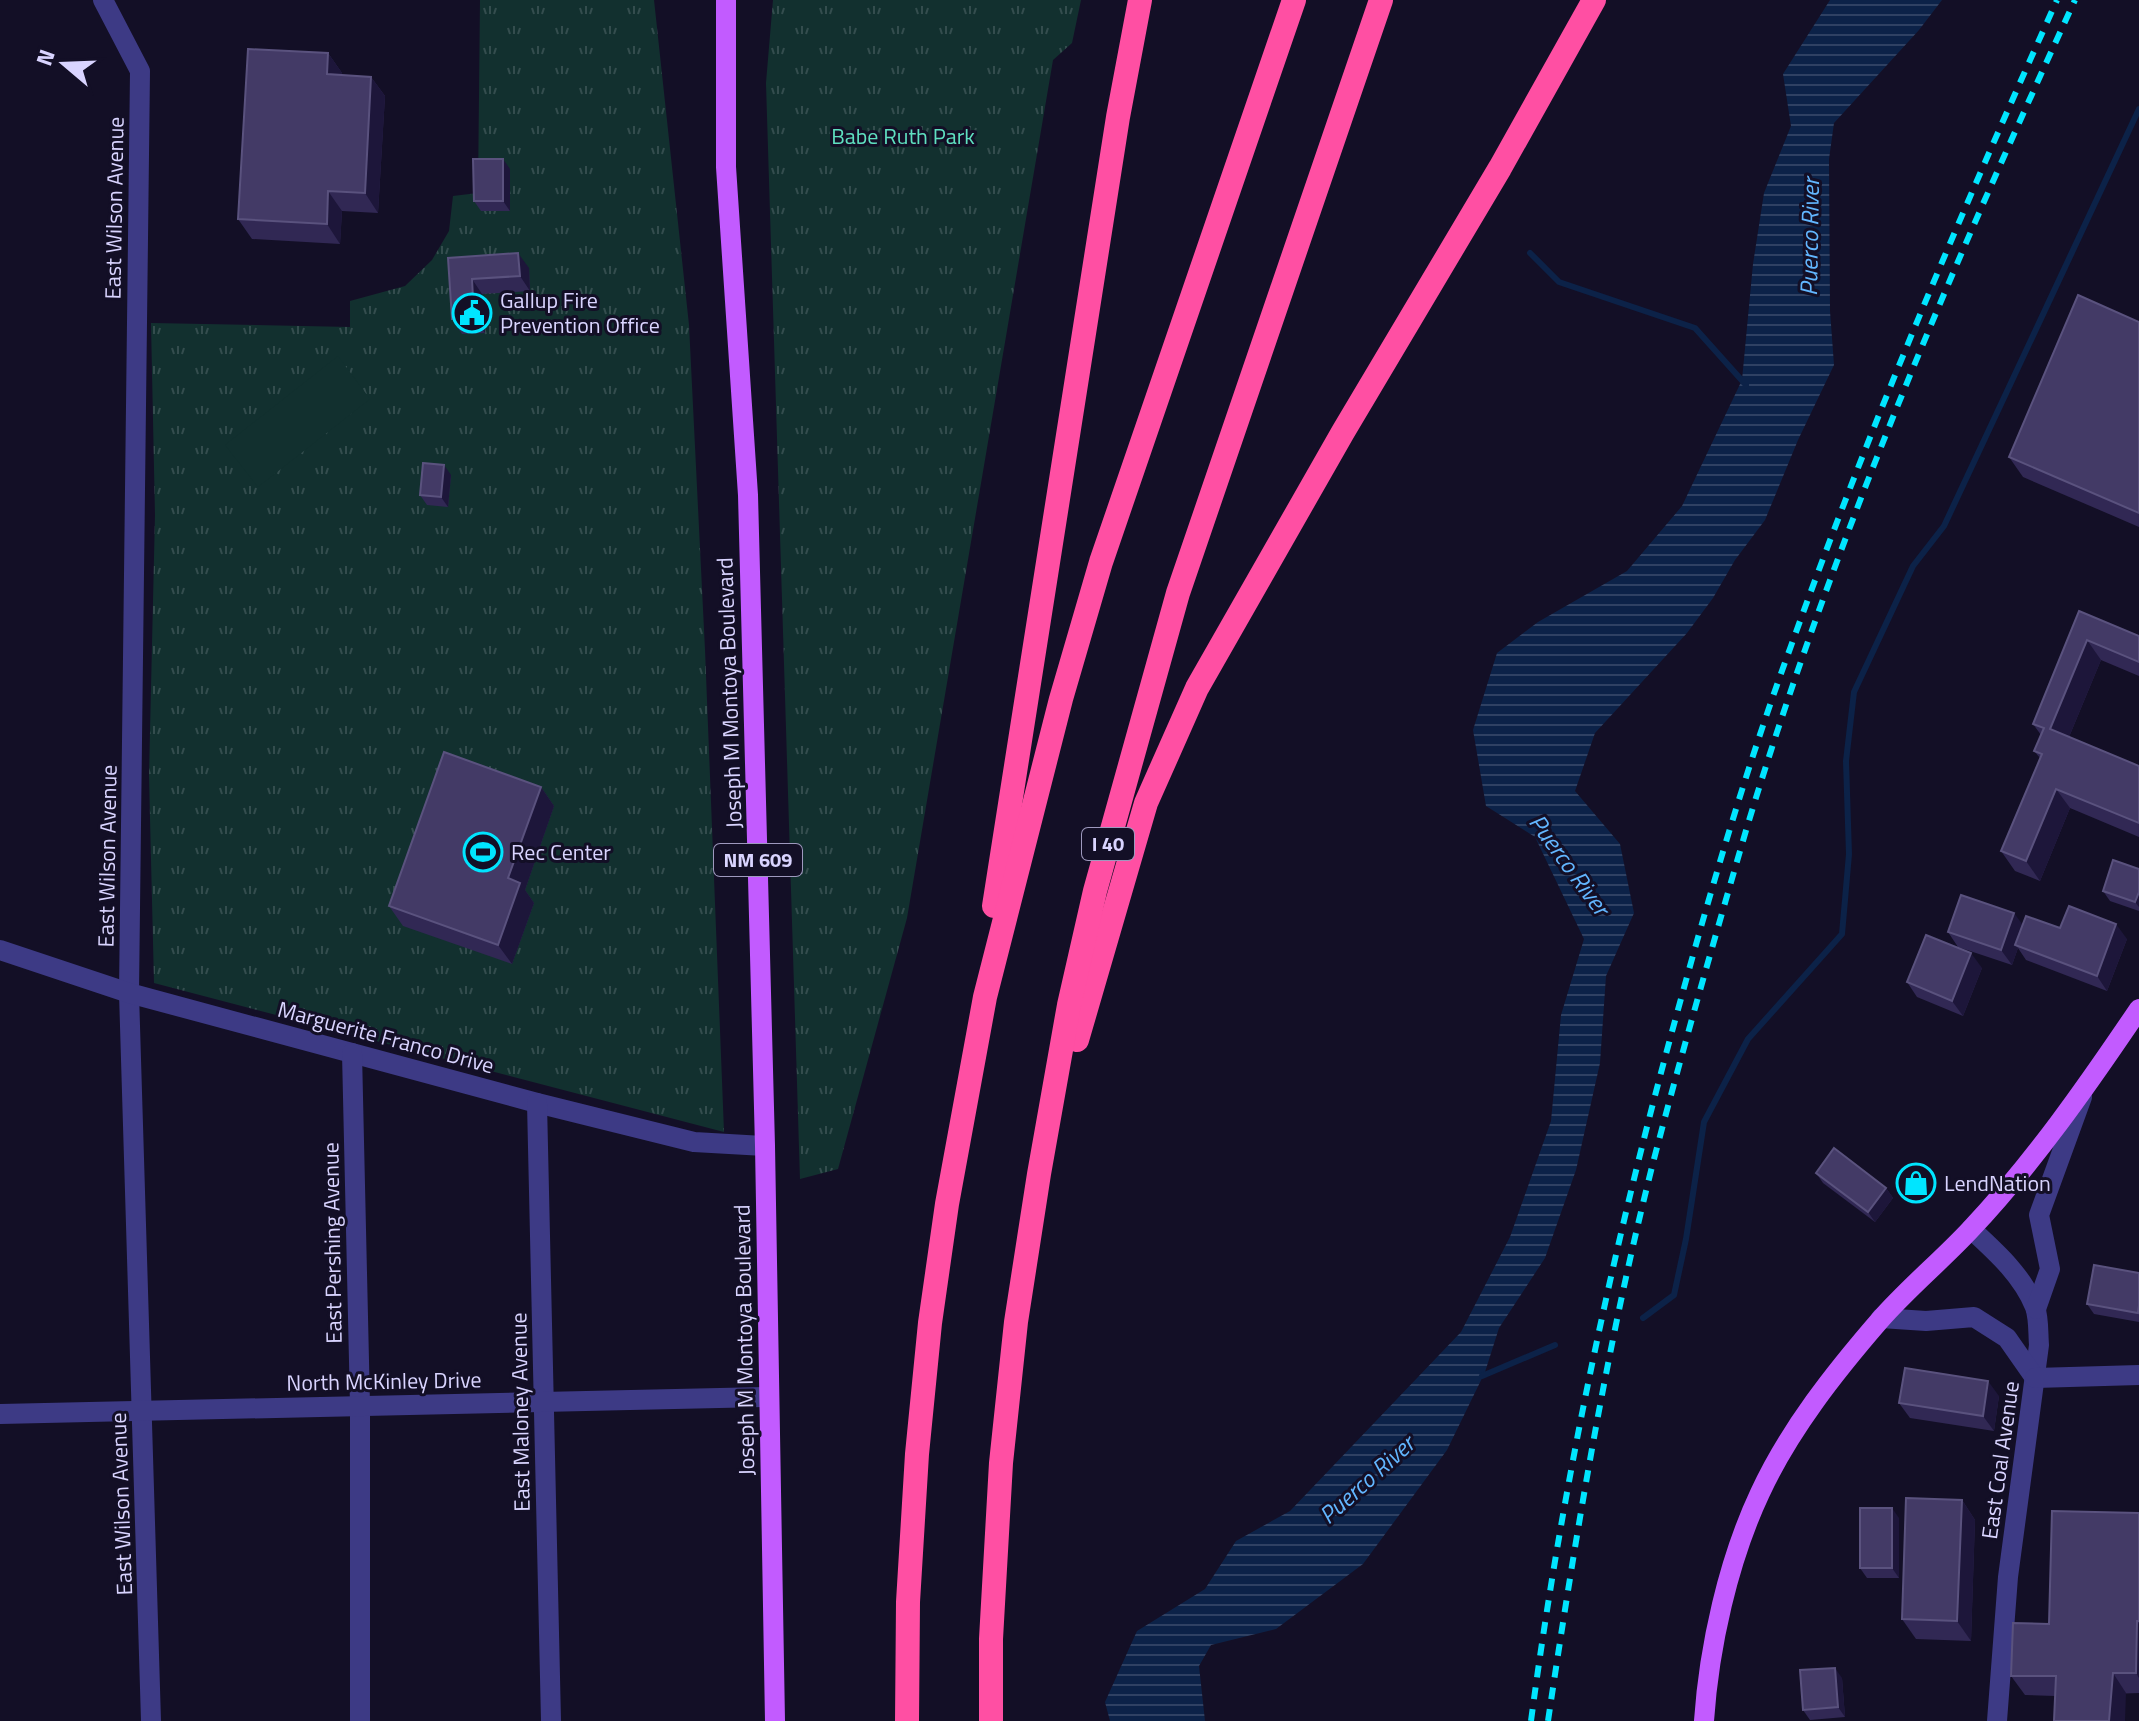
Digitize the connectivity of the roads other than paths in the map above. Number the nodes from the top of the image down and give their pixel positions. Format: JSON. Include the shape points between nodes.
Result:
{"nodes":[{"id":1,"x":103,"y":0,"type":"edge"},
{"id":2,"x":726,"y":0,"type":"edge"},
{"id":3,"x":1140,"y":0,"type":"edge"},
{"id":4,"x":1294,"y":0,"type":"edge"},
{"id":5,"x":1381,"y":0,"type":"edge"},
{"id":6,"x":1594,"y":0,"type":"edge"},
{"id":7,"x":0,"y":950,"type":"edge"},
{"id":8,"x":129,"y":993,"type":"junction"},
{"id":9,"x":2139,"y":1009,"type":"edge"},
{"id":10,"x":352,"y":1053,"type":"junction"},
{"id":11,"x":2085,"y":1089,"type":"junction"},
{"id":12,"x":537,"y":1103,"type":"junction"},
{"id":13,"x":765,"y":1146,"type":"junction"},
{"id":14,"x":1039,"y":1174,"type":"junction"},
{"id":15,"x":947,"y":1204,"type":"junction"},
{"id":16,"x":1971,"y":1229,"type":"junction"},
{"id":17,"x":2036,"y":1309,"type":"junction"},
{"id":18,"x":1881,"y":1318,"type":"junction"},
{"id":19,"x":2139,"y":1375,"type":"edge"},
{"id":20,"x":2035,"y":1378,"type":"junction"},
{"id":21,"x":768,"y":1397,"type":"junction"},
{"id":22,"x":543,"y":1402,"type":"junction"},
{"id":23,"x":360,"y":1405,"type":"junction"},
{"id":24,"x":143,"y":1409,"type":"junction"},
{"id":25,"x":0,"y":1414,"type":"edge"},
{"id":26,"x":151,"y":1721,"type":"edge"},
{"id":27,"x":360,"y":1721,"type":"edge"},
{"id":28,"x":551,"y":1721,"type":"edge"},
{"id":29,"x":775,"y":1721,"type":"edge"},
{"id":30,"x":907,"y":1721,"type":"edge"},
{"id":31,"x":991,"y":1721,"type":"edge"},
{"id":32,"x":1704,"y":1721,"type":"edge"},
{"id":33,"x":1997,"y":1721,"type":"edge"}],
"edges":[{"from":1,"to":8,"type":"street","name":"East Wilson Avenue","via":[[140,71]]},
{"from":2,"to":13,"type":"main road","name":"Joseph M Montoya Boulevard","number":"NM 609","via":[[726,167],[748,495]]},
{"from":3,"to":15,"type":"highway"},
{"from":4,"to":15,"type":"highway","via":[[1101,562],[1061,699],[985,997]]},
{"from":5,"to":14,"type":"highway","number":"I 40","via":[[1178,593],[1095,891]]},
{"from":6,"to":14,"type":"highway","via":[[1197,688],[1146,803]]},
{"from":7,"to":8,"type":"street","name":"Marguerite Franco Drive"},
{"from":8,"to":10,"type":"street","name":"Marguerite Franco Drive"},
{"from":8,"to":24,"type":"street","name":"East Wilson Avenue"},
{"from":9,"to":11,"type":"main road"},
{"from":10,"to":12,"type":"street","name":"Marguerite Franco Drive"},
{"from":10,"to":23,"type":"street","name":"East Pershing Avenue"},
{"from":11,"to":16,"type":"main road"},
{"from":11,"to":17,"type":"street","via":[[2039,1215],[2050,1269]]},
{"from":12,"to":13,"type":"street","name":"Marguerite Franco Drive","via":[[694,1142]]},
{"from":12,"to":22,"type":"street","name":"East Maloney Avenue"},
{"from":13,"to":21,"type":"main road","name":"Joseph M Montoya Boulevard","number":"NM 609"},
{"from":14,"to":31,"type":"highway","number":"I 40","via":[[1001,1463]]},
{"from":15,"to":30,"type":"highway","via":[[917,1454]]},
{"from":16,"to":17,"type":"street","name":"East Coal Avenue","via":[[2003,1258]]},
{"from":16,"to":18,"type":"main road"},
{"from":17,"to":20,"type":"street","name":"East Coal Avenue"},
{"from":18,"to":20,"type":"street","via":[[1974,1317],[2007,1338]]},
{"from":18,"to":32,"type":"main road","via":[[1804,1417],[1760,1493],[1718,1622]]},
{"from":19,"to":20,"type":"street"},
{"from":20,"to":33,"type":"street","name":"East Coal Avenue","via":[[2008,1577]]},
{"from":21,"to":22,"type":"street","name":"North McKinley Drive"},
{"from":21,"to":29,"type":"main road","name":"Joseph M Montoya Boulevard","number":"NM 609"},
{"from":22,"to":23,"type":"street","name":"North McKinley Drive"},
{"from":22,"to":28,"type":"street","name":"East Maloney Avenue"},
{"from":23,"to":24,"type":"street","name":"North McKinley Drive"},
{"from":23,"to":27,"type":"street","name":"East Pershing Avenue"},
{"from":24,"to":25,"type":"street","name":"North McKinley Drive"},
{"from":24,"to":26,"type":"street","name":"East Wilson Avenue"}]}
